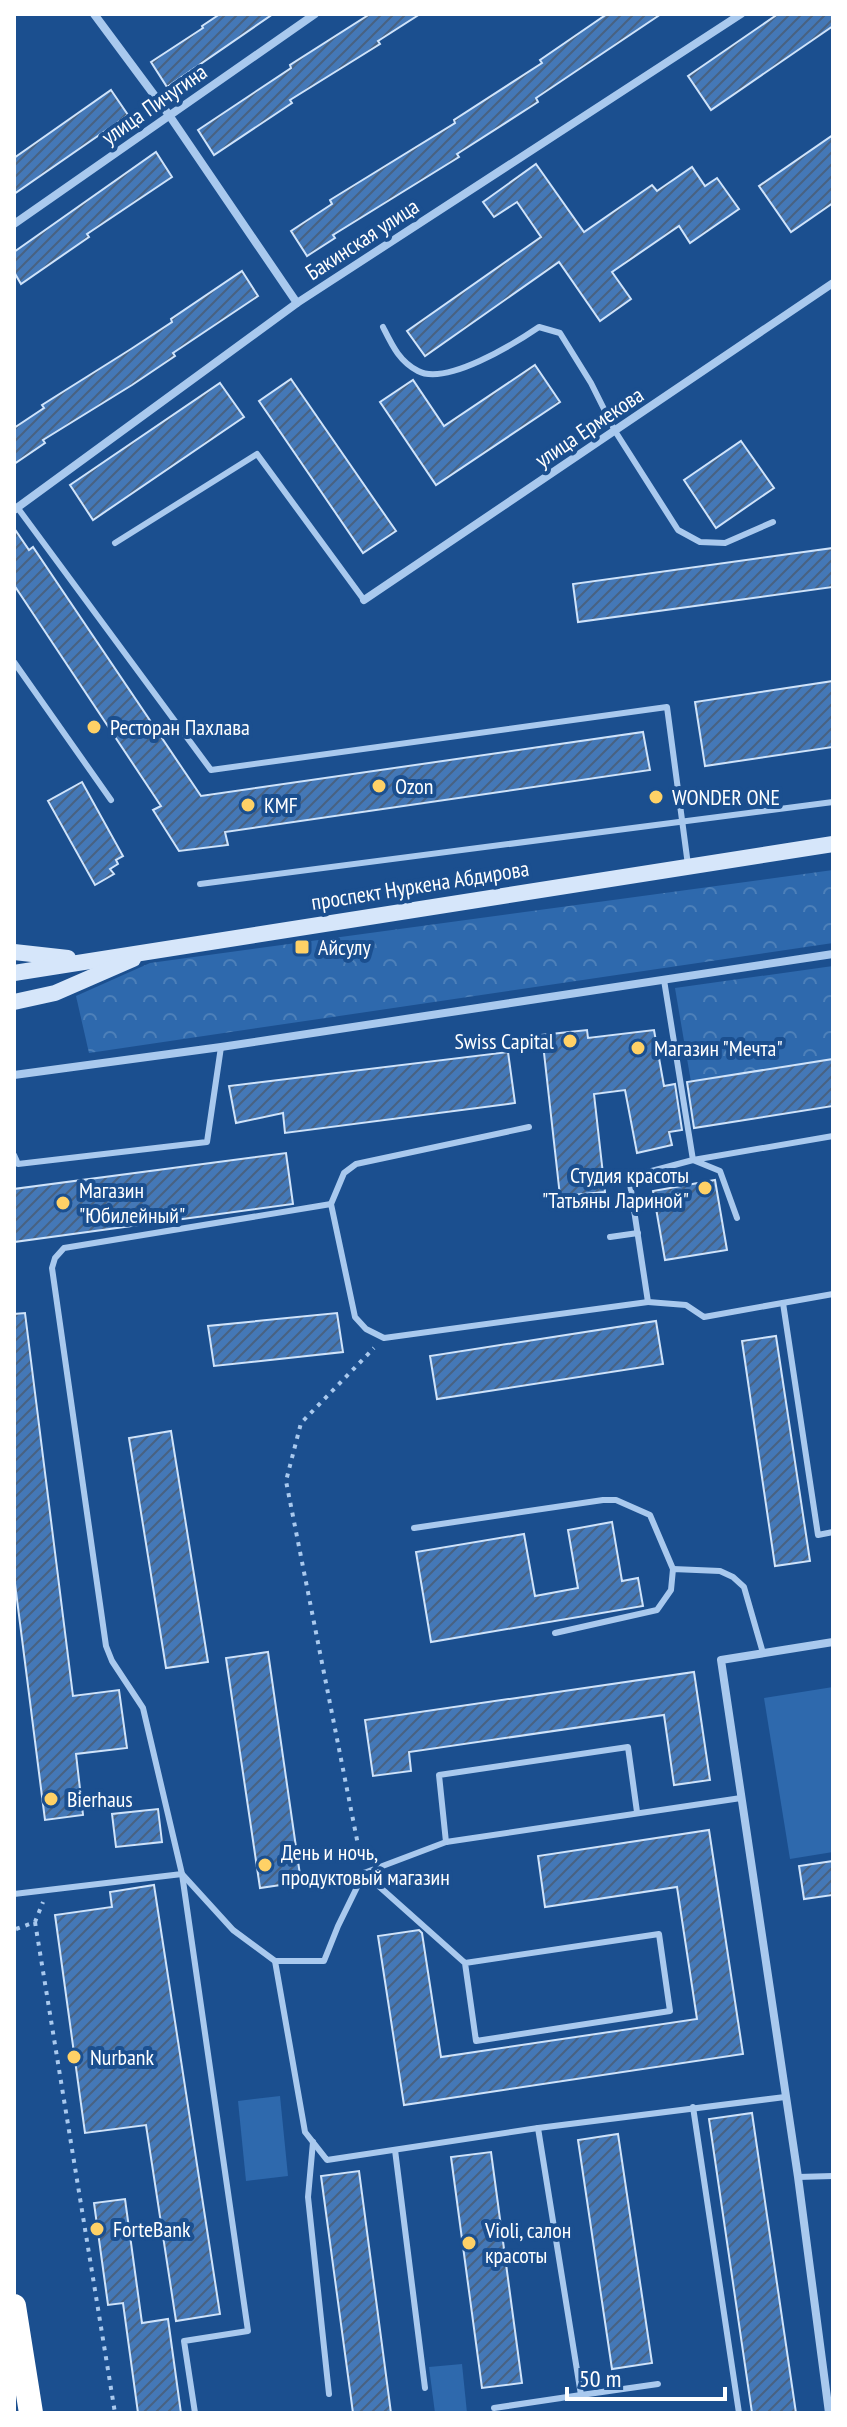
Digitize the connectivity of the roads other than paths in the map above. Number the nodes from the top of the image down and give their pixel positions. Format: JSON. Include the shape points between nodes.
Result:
{"nodes":[{"id":1,"x":94,"y":14,"type":"edge"},
{"id":2,"x":315,"y":14,"type":"edge"},
{"id":3,"x":741,"y":14,"type":"edge"},
{"id":4,"x":169,"y":115,"type":"junction"},
{"id":5,"x":14,"y":224,"type":"edge"},
{"id":6,"x":833,"y":283,"type":"edge"},
{"id":7,"x":297,"y":303,"type":"junction"},
{"id":8,"x":383,"y":327,"type":"dead end"},
{"id":9,"x":615,"y":431,"type":"junction"},
{"id":10,"x":16,"y":509,"type":"edge"},
{"id":11,"x":773,"y":522,"type":"dead end"},
{"id":12,"x":115,"y":543,"type":"dead end"},
{"id":13,"x":364,"y":600,"type":"joint"},
{"id":14,"x":14,"y":662,"type":"edge"},
{"id":15,"x":111,"y":800,"type":"dead end"},
{"id":16,"x":833,"y":802,"type":"edge"},
{"id":17,"x":682,"y":821,"type":"junction"},
{"id":18,"x":833,"y":844,"type":"edge"},
{"id":19,"x":688,"y":865,"type":"junction"},
{"id":20,"x":200,"y":884,"type":"dead end"},
{"id":21,"x":148,"y":951,"type":"junction"},
{"id":22,"x":14,"y":952,"type":"edge"},
{"id":23,"x":833,"y":954,"type":"edge"},
{"id":24,"x":89,"y":960,"type":"junction"},
{"id":25,"x":14,"y":973,"type":"edge"},
{"id":26,"x":664,"y":980,"type":"junction"},
{"id":27,"x":14,"y":1002,"type":"edge"},
{"id":28,"x":221,"y":1047,"type":"junction"},
{"id":29,"x":14,"y":1075,"type":"edge"},
{"id":30,"x":529,"y":1127,"type":"dead end"},
{"id":31,"x":833,"y":1136,"type":"edge"},
{"id":32,"x":14,"y":1155,"type":"edge"},
{"id":33,"x":693,"y":1160,"type":"junction"},
{"id":34,"x":331,"y":1204,"type":"junction"},
{"id":35,"x":737,"y":1218,"type":"dead end"},
{"id":36,"x":638,"y":1233,"type":"junction"},
{"id":37,"x":610,"y":1237,"type":"dead end"},
{"id":38,"x":833,"y":1294,"type":"edge"},
{"id":39,"x":648,"y":1302,"type":"junction"},
{"id":40,"x":783,"y":1303,"type":"junction"},
{"id":41,"x":414,"y":1528,"type":"dead end"},
{"id":42,"x":833,"y":1532,"type":"edge"},
{"id":43,"x":673,"y":1569,"type":"junction"},
{"id":44,"x":555,"y":1633,"type":"dead end"},
{"id":45,"x":833,"y":1642,"type":"edge"},
{"id":46,"x":763,"y":1653,"type":"junction"},
{"id":47,"x":741,"y":1798,"type":"junction"},
{"id":48,"x":637,"y":1812,"type":"junction"},
{"id":49,"x":446,"y":1842,"type":"junction"},
{"id":50,"x":364,"y":1873,"type":"junction"},
{"id":51,"x":182,"y":1874,"type":"junction"},
{"id":52,"x":14,"y":1894,"type":"edge"},
{"id":53,"x":275,"y":1961,"type":"junction"},
{"id":54,"x":465,"y":1963,"type":"junction"},
{"id":55,"x":785,"y":2097,"type":"junction"},
{"id":56,"x":693,"y":2107,"type":"junction"},
{"id":57,"x":538,"y":2128,"type":"junction"},
{"id":58,"x":313,"y":2142,"type":"junction"},
{"id":59,"x":395,"y":2150,"type":"junction"},
{"id":60,"x":833,"y":2176,"type":"edge"},
{"id":61,"x":798,"y":2177,"type":"junction"},
{"id":62,"x":14,"y":2306,"type":"edge"},
{"id":63,"x":658,"y":2384,"type":"dead end"},
{"id":64,"x":425,"y":2388,"type":"dead end"},
{"id":65,"x":329,"y":2394,"type":"dead end"},
{"id":66,"x":581,"y":2395,"type":"junction"},
{"id":67,"x":494,"y":2408,"type":"dead end"},
{"id":68,"x":31,"y":2413,"type":"edge"},
{"id":69,"x":195,"y":2413,"type":"edge"},
{"id":70,"x":739,"y":2413,"type":"edge"},
{"id":71,"x":829,"y":2413,"type":"edge"}],
"edges":[{"from":1,"to":4,"type":"street"},
{"from":2,"to":4,"type":"street","name":"улица Пичугина"},
{"from":3,"to":7,"type":"street","name":"Бакинская улица"},
{"from":4,"to":5,"type":"street","name":"улица Пичугина"},
{"from":4,"to":7,"type":"street"},
{"from":6,"to":9,"type":"street","name":"улица Ермекова"},
{"from":7,"to":10,"type":"street","name":"Бакинская улица"},
{"from":8,"to":9,"type":"lane","via":[[399,357],[420,373],[450,373],[504,350],[539,327],[560,333]]},
{"from":9,"to":11,"type":"lane","via":[[678,530],[700,542],[725,543]]},
{"from":9,"to":13,"type":"street","name":"улица Ермекова"},
{"from":10,"to":17,"type":"lane","via":[[211,770],[667,707]]},
{"from":12,"to":13,"type":"lane","via":[[257,454]]},
{"from":14,"to":15,"type":"lane"},
{"from":16,"to":17,"type":"lane"},
{"from":17,"to":19,"type":"lane"},
{"from":17,"to":20,"type":"lane"},
{"from":18,"to":19,"type":"main road","name":"проспект Нуркена Абдирова"},
{"from":19,"to":21,"type":"main road","name":"проспект Нуркена Абдирова"},
{"from":21,"to":24,"type":"main road","name":"проспект Нуркена Абдирова"},
{"from":21,"to":27,"type":"main road","via":[[55,993]]},
{"from":22,"to":24,"type":"main road"},
{"from":23,"to":26,"type":"street"},
{"from":24,"to":25,"type":"main road","name":"проспект Нуркена Абдирова"},
{"from":26,"to":28,"type":"street"},
{"from":26,"to":33,"type":"lane"},
{"from":28,"to":29,"type":"street"},
{"from":28,"to":32,"type":"lane","via":[[207,1142],[18,1164]]},
{"from":30,"to":34,"type":"lane","via":[[356,1164],[344,1173]]},
{"from":31,"to":33,"type":"lane"},
{"from":33,"to":35,"type":"lane","via":[[720,1171]]},
{"from":33,"to":36,"type":"lane","via":[[629,1177]]},
{"from":34,"to":39,"type":"lane","via":[[355,1317],[384,1338]]},
{"from":34,"to":51,"type":"lane","via":[[64,1248],[52,1268],[106,1646],[143,1708]]},
{"from":36,"to":37,"type":"lane"},
{"from":36,"to":39,"type":"lane"},
{"from":38,"to":40,"type":"lane"},
{"from":39,"to":40,"type":"lane","via":[[686,1305],[704,1317]]},
{"from":40,"to":42,"type":"lane","via":[[818,1535]]},
{"from":41,"to":43,"type":"lane","via":[[616,1500],[650,1515]]},
{"from":43,"to":44,"type":"lane","via":[[671,1590],[657,1610]]},
{"from":43,"to":46,"type":"lane","via":[[720,1571],[744,1587]]},
{"from":45,"to":46,"type":"street"},
{"from":46,"to":47,"type":"street","via":[[721,1660]]},
{"from":47,"to":48,"type":"lane"},
{"from":47,"to":55,"type":"street"},
{"from":48,"to":49,"type":"lane"},
{"from":48,"to":49,"type":"lane","via":[[628,1747],[439,1775]]},
{"from":49,"to":50,"type":"lane"},
{"from":50,"to":53,"type":"lane","via":[[324,1961]]},
{"from":50,"to":54,"type":"lane"},
{"from":51,"to":52,"type":"lane"},
{"from":51,"to":53,"type":"lane","via":[[233,1930]]},
{"from":51,"to":69,"type":"lane","via":[[248,2331],[184,2341]]},
{"from":53,"to":58,"type":"lane","via":[[305,2132]]},
{"from":54,"to":54,"type":"lane","via":[[476,2041],[670,2011],[659,1934]]},
{"from":55,"to":56,"type":"lane"},
{"from":55,"to":61,"type":"street"},
{"from":56,"to":57,"type":"lane"},
{"from":56,"to":70,"type":"lane"},
{"from":57,"to":59,"type":"lane"},
{"from":57,"to":66,"type":"lane"},
{"from":58,"to":59,"type":"lane","via":[[327,2160]]},
{"from":58,"to":65,"type":"lane","via":[[308,2197]]},
{"from":59,"to":64,"type":"lane"},
{"from":60,"to":61,"type":"lane"},
{"from":61,"to":71,"type":"street"},
{"from":62,"to":68,"type":"highway"},
{"from":63,"to":66,"type":"lane"},
{"from":66,"to":67,"type":"lane"}]}
